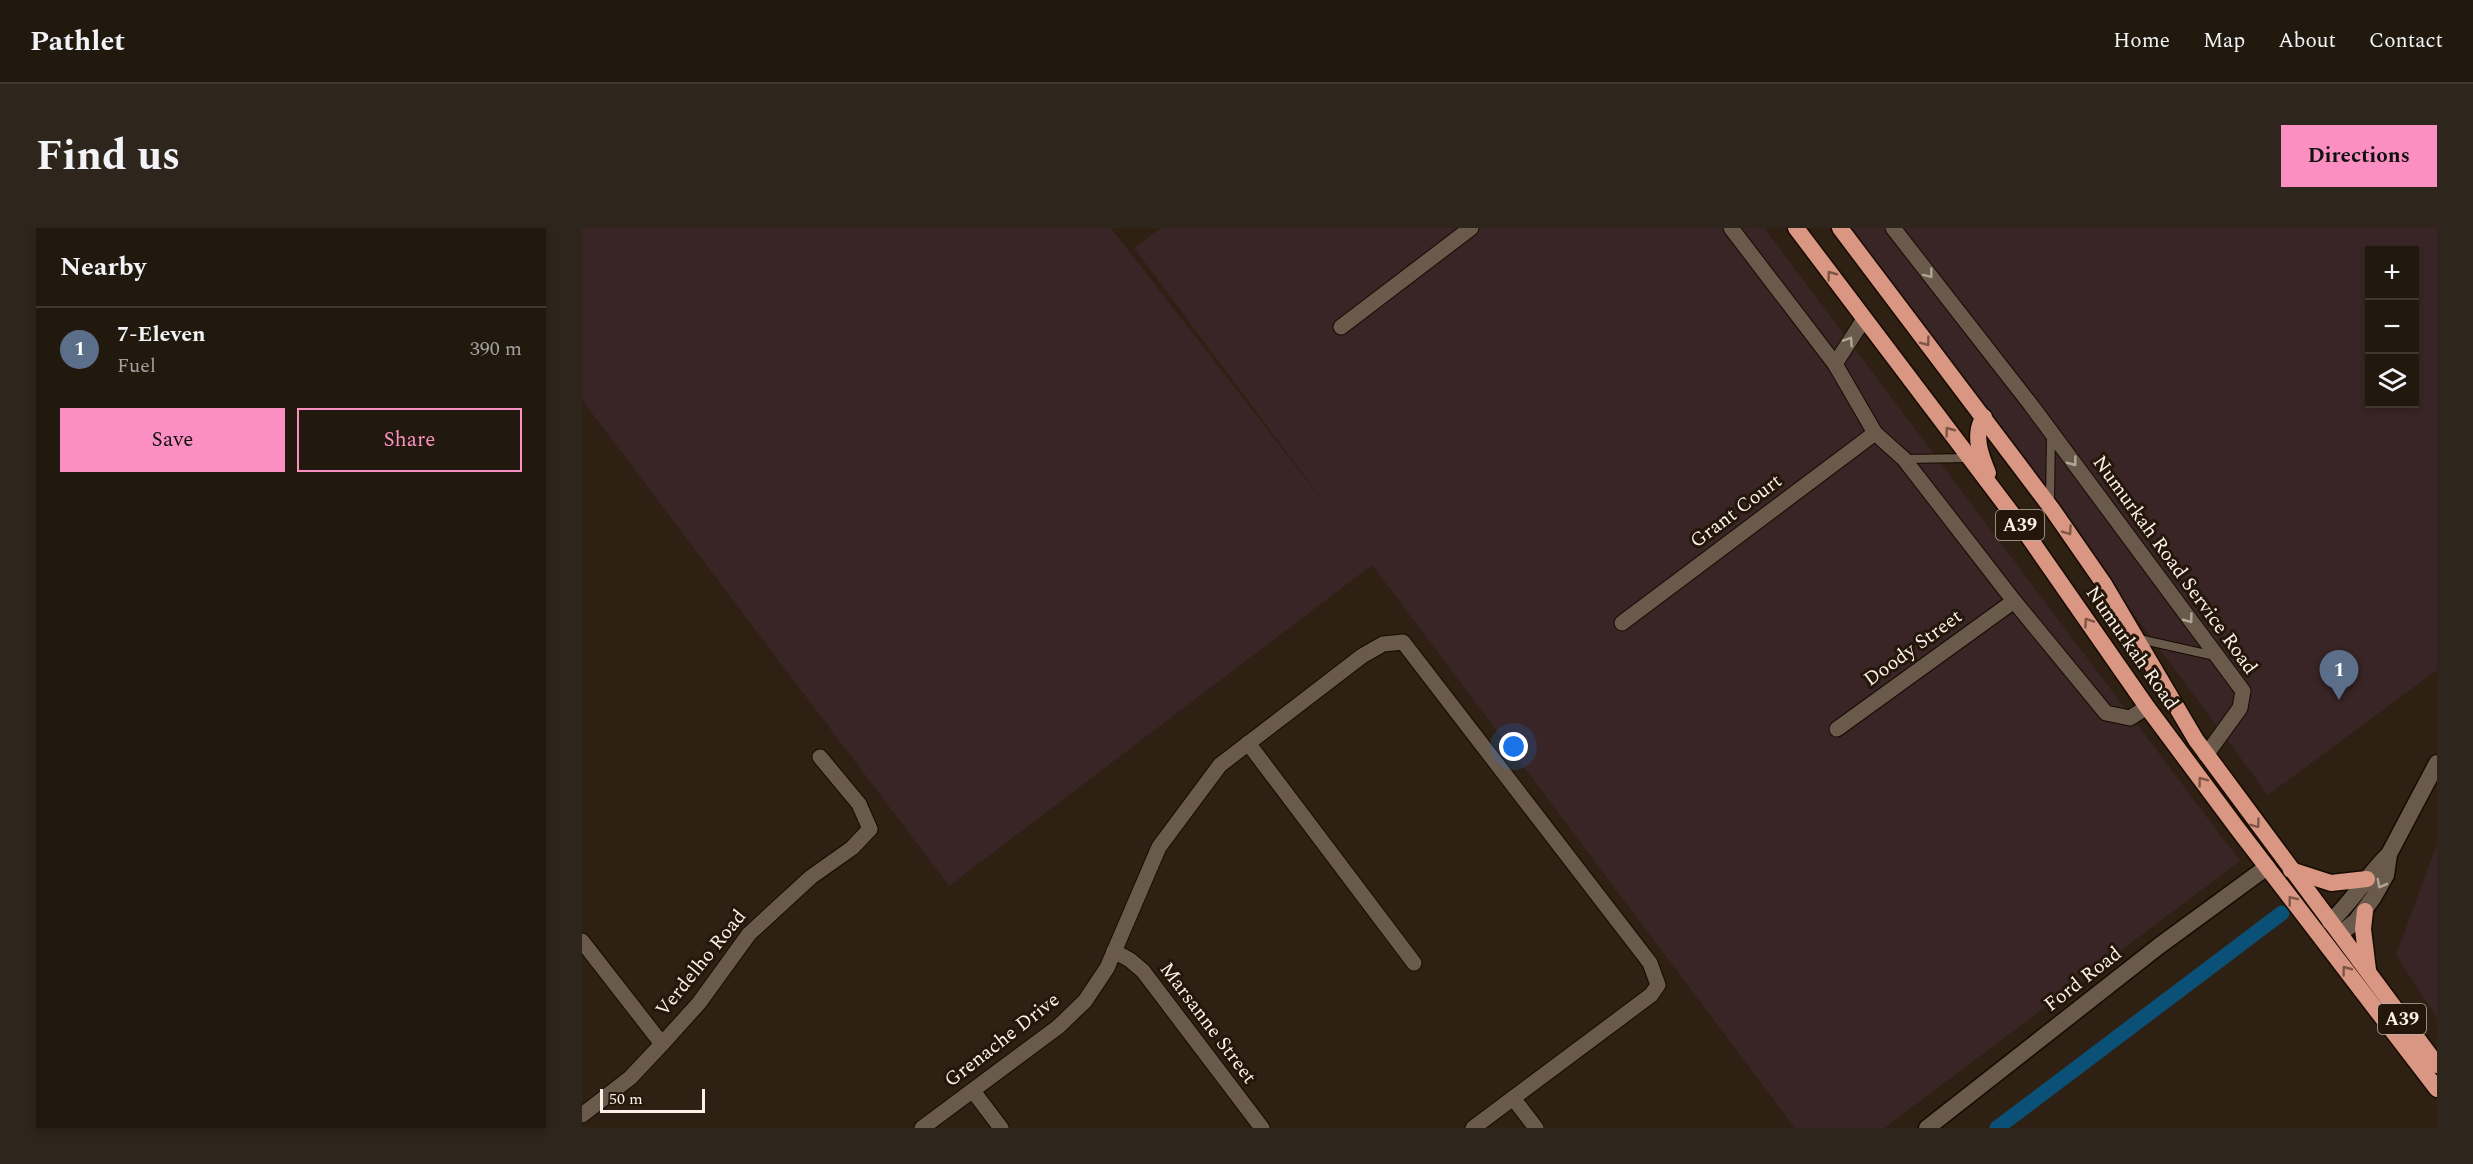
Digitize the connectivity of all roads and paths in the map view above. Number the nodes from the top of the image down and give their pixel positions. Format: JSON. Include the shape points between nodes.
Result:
{"nodes":[{"id":1,"x":1472,"y":228,"type":"edge"},
{"id":2,"x":1731,"y":228,"type":"edge"},
{"id":3,"x":1796,"y":228,"type":"edge"},
{"id":4,"x":1840,"y":228,"type":"edge"},
{"id":5,"x":1893,"y":228,"type":"edge"},
{"id":6,"x":1864,"y":319,"type":"junction"},
{"id":7,"x":1341,"y":327,"type":"dead end"},
{"id":8,"x":1835,"y":364,"type":"junction"},
{"id":9,"x":1984,"y":417,"type":"junction"},
{"id":10,"x":2051,"y":432,"type":"junction"},
{"id":11,"x":1875,"y":433,"type":"junction"},
{"id":12,"x":1969,"y":458,"type":"junction"},
{"id":13,"x":1904,"y":459,"type":"junction"},
{"id":14,"x":1994,"y":491,"type":"junction"},
{"id":15,"x":2052,"y":509,"type":"junction"},
{"id":16,"x":2014,"y":601,"type":"junction"},
{"id":17,"x":1622,"y":623,"type":"dead end"},
{"id":18,"x":2138,"y":638,"type":"junction"},
{"id":19,"x":2217,"y":656,"type":"junction"},
{"id":20,"x":2168,"y":691,"type":"junction"},
{"id":21,"x":2147,"y":707,"type":"junction"},
{"id":22,"x":1837,"y":729,"type":"dead end"},
{"id":23,"x":1248,"y":743,"type":"junction"},
{"id":24,"x":2206,"y":755,"type":"junction"},
{"id":25,"x":820,"y":757,"type":"dead end"},
{"id":26,"x":2437,"y":763,"type":"edge"},
{"id":27,"x":2389,"y":854,"type":"junction"},
{"id":28,"x":2279,"y":865,"type":"junction"},
{"id":29,"x":2367,"y":879,"type":"junction"},
{"id":30,"x":2364,"y":911,"type":"junction"},
{"id":31,"x":2328,"y":933,"type":"junction"},
{"id":32,"x":582,"y":941,"type":"edge"},
{"id":33,"x":1114,"y":951,"type":"junction"},
{"id":34,"x":1414,"y":963,"type":"dead end"},
{"id":35,"x":2368,"y":971,"type":"junction"},
{"id":36,"x":662,"y":1044,"type":"junction"},
{"id":37,"x":2437,"y":1065,"type":"edge"},
{"id":38,"x":2437,"y":1089,"type":"edge"},
{"id":39,"x":973,"y":1091,"type":"junction"},
{"id":40,"x":1513,"y":1098,"type":"junction"},
{"id":41,"x":582,"y":1115,"type":"edge"},
{"id":42,"x":922,"y":1128,"type":"edge"},
{"id":43,"x":1001,"y":1128,"type":"edge"},
{"id":44,"x":1262,"y":1128,"type":"edge"},
{"id":45,"x":1473,"y":1128,"type":"edge"},
{"id":46,"x":1536,"y":1128,"type":"edge"},
{"id":47,"x":1927,"y":1128,"type":"edge"}],
"edges":[{"from":1,"to":7,"type":"street"},
{"from":2,"to":8,"type":"street"},
{"from":6,"to":3,"type":"highway","name":"Numurkah Road","number":"A39","one_way":true},
{"from":4,"to":9,"type":"highway","name":"Numurkah Road","number":"A39","one_way":true},
{"from":5,"to":10,"type":"street","name":"Numurkah Road Service Road","one_way":true},
{"from":8,"to":6,"type":"street","one_way":true},
{"from":12,"to":6,"type":"highway","name":"Numurkah Road","number":"A39","one_way":true},
{"from":8,"to":11,"type":"street"},
{"from":9,"to":14,"type":"highway","via":[[1978,442]]},
{"from":9,"to":15,"type":"highway","name":"Numurkah Road","number":"A39"},
{"from":10,"to":15,"type":"lane","via":[[2048,485]]},
{"from":10,"to":19,"type":"street","name":"Numurkah Road Service Road","one_way":true},
{"from":11,"to":13,"type":"street"},
{"from":11,"to":17,"type":"street","name":"Grant Court"},
{"from":12,"to":13,"type":"lane"},
{"from":12,"to":14,"type":"highway","name":"Numurkah Road","number":"A39"},
{"from":13,"to":16,"type":"street"},
{"from":21,"to":14,"type":"highway","name":"Numurkah Road","number":"A39","one_way":true,"via":[[2048,562]]},
{"from":15,"to":18,"type":"highway","name":"Numurkah Road","number":"A39","one_way":true},
{"from":16,"to":21,"type":"street","via":[[2106,713],[2130,718]]},
{"from":16,"to":22,"type":"street","name":"Doody Street"},
{"from":18,"to":19,"type":"lane"},
{"from":18,"to":20,"type":"highway","name":"Numurkah Road","number":"A39"},
{"from":19,"to":24,"type":"street","name":"Numurkah Road Service Road","via":[[2242,691],[2240,708]]},
{"from":20,"to":21,"type":"highway"},
{"from":20,"to":24,"type":"highway","name":"Numurkah Road","number":"A39"},
{"from":28,"to":21,"type":"highway","name":"Numurkah Road","number":"A39","one_way":true},
{"from":23,"to":33,"type":"street","name":"Grenache Drive","via":[[1220,765],[1159,847]]},
{"from":23,"to":34,"type":"street"},
{"from":23,"to":40,"type":"street","name":"Grenache Drive","via":[[1362,656],[1383,644],[1403,642],[1650,963],[1658,985],[1651,995]]},
{"from":24,"to":28,"type":"highway","name":"Numurkah Road","number":"A39","one_way":true},
{"from":25,"to":36,"type":"street","name":"Verdelho Road","via":[[859,804],[870,829],[852,849],[811,877],[749,934],[699,1003]]},
{"from":26,"to":27,"type":"street"},
{"from":27,"to":29,"type":"street"},
{"from":27,"to":30,"type":"street","one_way":true,"via":[[2386,874]]},
{"from":28,"to":29,"type":"highway","via":[[2331,883]]},
{"from":31,"to":28,"type":"highway","name":"Numurkah Road","number":"A39","one_way":true},
{"from":28,"to":31,"type":"highway","name":"Numurkah Road","number":"A39"},
{"from":28,"to":47,"type":"street","name":"Ford Road","via":[[2159,946]]},
{"from":29,"to":31,"type":"street"},
{"from":30,"to":31,"type":"street"},
{"from":30,"to":35,"type":"highway"},
{"from":31,"to":35,"type":"highway","name":"Numurkah Road","number":"A39"},
{"from":38,"to":31,"type":"highway","name":"Numurkah Road","number":"A39","one_way":true},
{"from":32,"to":36,"type":"street"},
{"from":33,"to":39,"type":"street","name":"Grenache Drive","via":[[1085,1001],[1058,1027]]},
{"from":33,"to":44,"type":"street","name":"Marsanne Street","via":[[1143,971]]},
{"from":35,"to":37,"type":"highway","name":"Numurkah Road","number":"A39"},
{"from":36,"to":41,"type":"street","name":"Verdelho Road","via":[[630,1077]]},
{"from":39,"to":42,"type":"street","name":"Grenache Drive"},
{"from":39,"to":43,"type":"street"},
{"from":40,"to":45,"type":"street"},
{"from":40,"to":46,"type":"street"}]}
